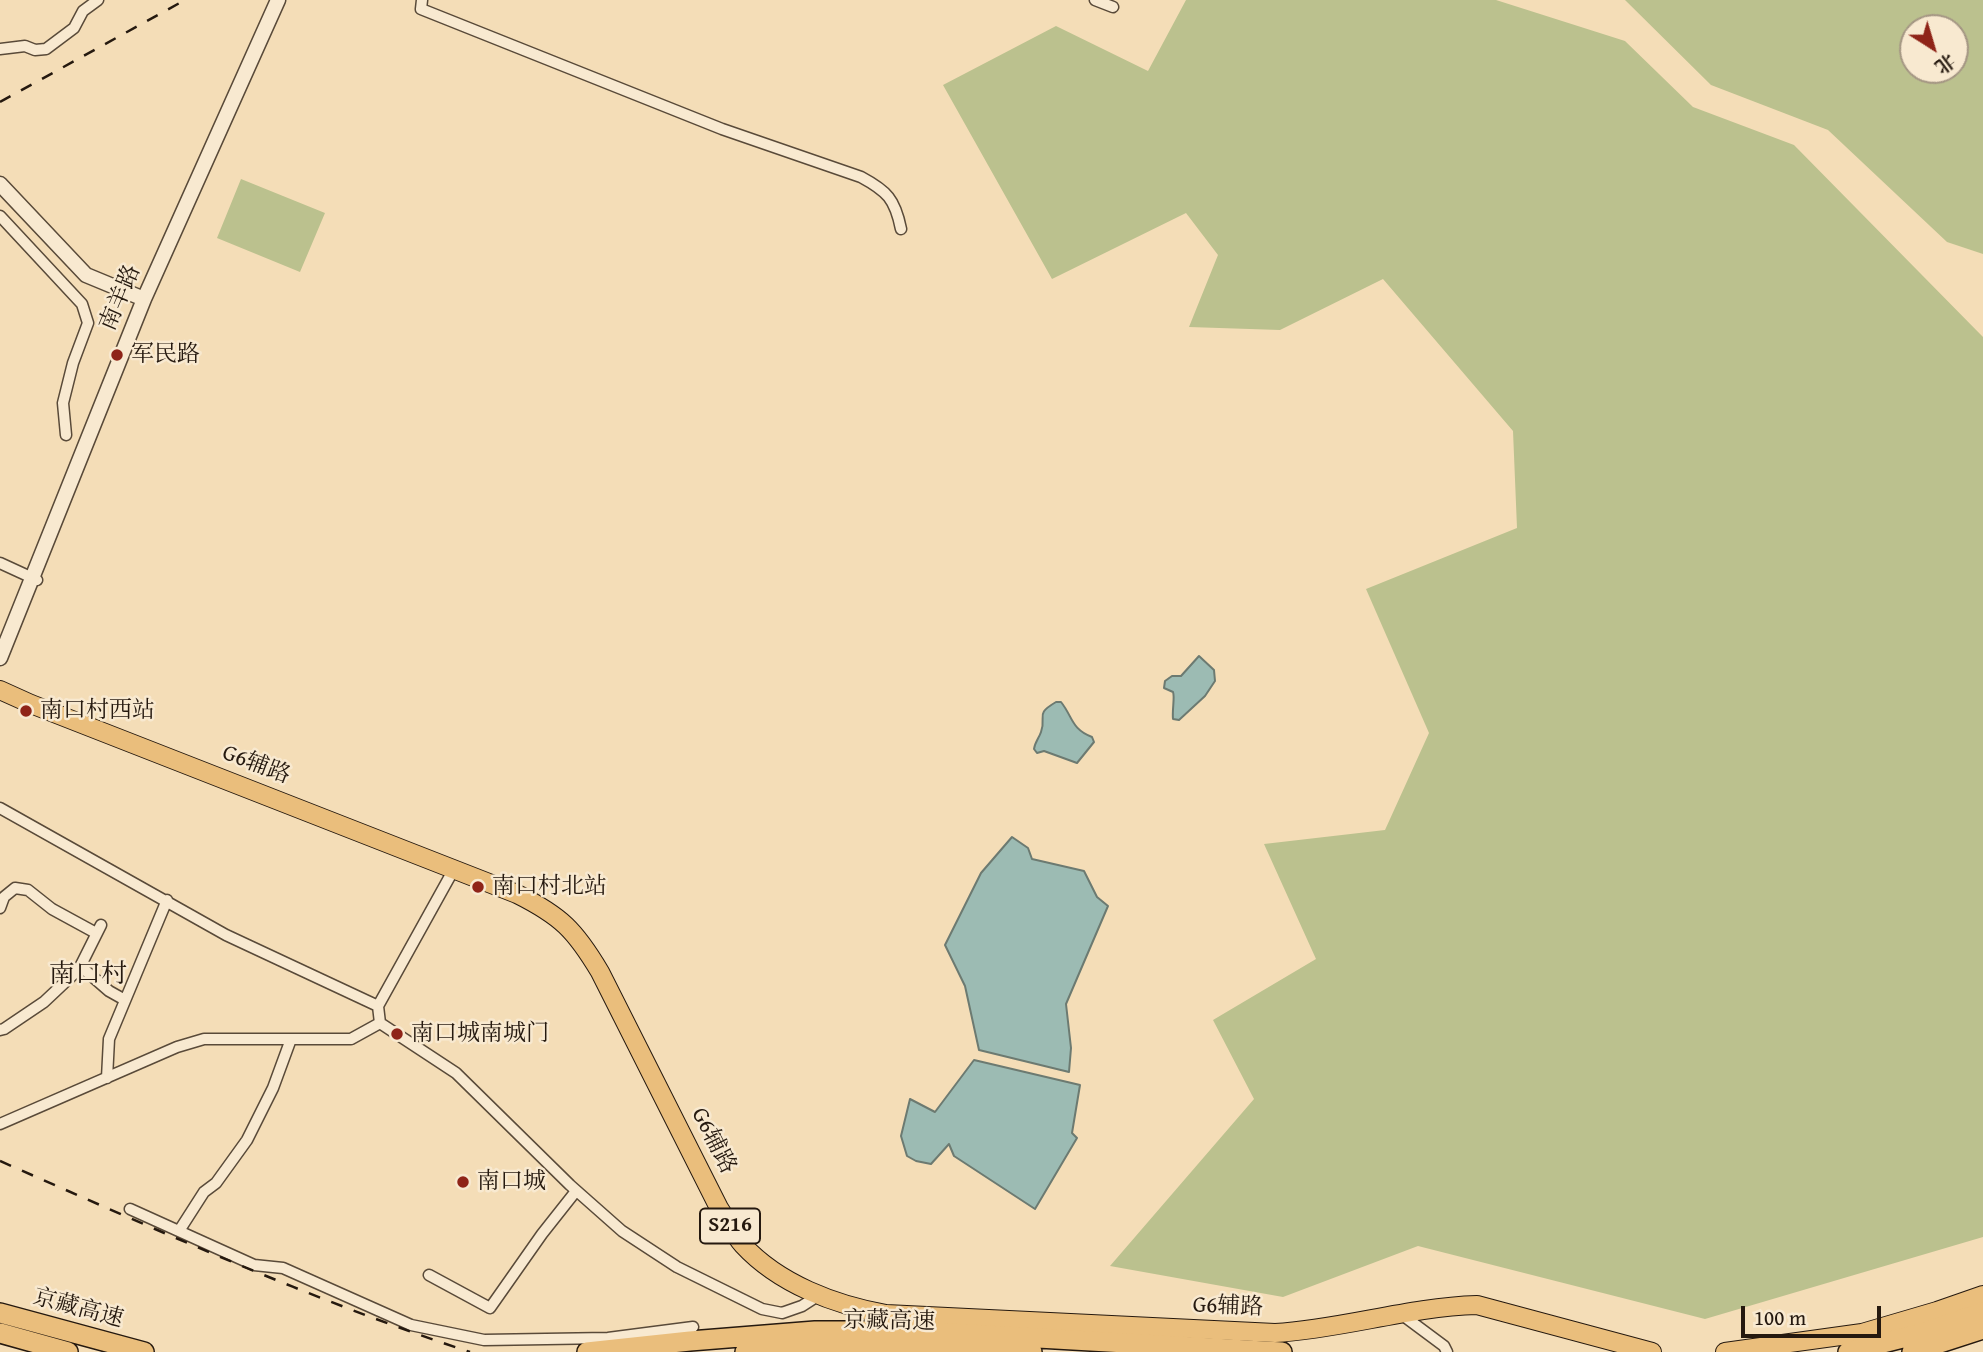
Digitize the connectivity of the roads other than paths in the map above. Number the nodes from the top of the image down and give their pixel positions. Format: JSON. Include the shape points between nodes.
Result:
{"nodes":[{"id":1,"x":99,"y":0,"type":"edge"},
{"id":2,"x":278,"y":0,"type":"edge"},
{"id":3,"x":422,"y":0,"type":"edge"},
{"id":4,"x":1096,"y":0,"type":"edge"},
{"id":5,"x":1113,"y":7,"type":"dead end"},
{"id":6,"x":0,"y":49,"type":"edge"},
{"id":7,"x":2,"y":192,"type":"edge"},
{"id":8,"x":0,"y":216,"type":"edge"},
{"id":9,"x":901,"y":229,"type":"dead end"},
{"id":10,"x":144,"y":299,"type":"junction"},
{"id":11,"x":66,"y":435,"type":"dead end"},
{"id":12,"x":0,"y":563,"type":"edge"},
{"id":13,"x":35,"y":579,"type":"junction"},
{"id":14,"x":0,"y":658,"type":"edge"},
{"id":15,"x":0,"y":690,"type":"edge"},
{"id":16,"x":0,"y":808,"type":"edge"},
{"id":17,"x":454,"y":869,"type":"junction"},
{"id":18,"x":1,"y":900,"type":"edge"},
{"id":19,"x":167,"y":900,"type":"junction"},
{"id":20,"x":79,"y":969,"type":"junction"},
{"id":21,"x":125,"y":1000,"type":"junction"},
{"id":22,"x":377,"y":1006,"type":"junction"},
{"id":23,"x":380,"y":1023,"type":"junction"},
{"id":24,"x":0,"y":1030,"type":"edge"},
{"id":25,"x":291,"y":1039,"type":"junction"},
{"id":26,"x":107,"y":1077,"type":"junction"},
{"id":27,"x":0,"y":1124,"type":"edge"},
{"id":28,"x":576,"y":1191,"type":"junction"},
{"id":29,"x":130,"y":1209,"type":"dead end"},
{"id":30,"x":179,"y":1231,"type":"junction"},
{"id":31,"x":429,"y":1275,"type":"dead end"},
{"id":32,"x":1983,"y":1294,"type":"edge"},
{"id":33,"x":819,"y":1295,"type":"junction"},
{"id":34,"x":1983,"y":1312,"type":"edge"},
{"id":35,"x":0,"y":1313,"type":"edge"},
{"id":36,"x":1401,"y":1314,"type":"junction"},
{"id":37,"x":1983,"y":1329,"type":"edge"},
{"id":38,"x":0,"y":1333,"type":"edge"},
{"id":39,"x":691,"y":1334,"type":"junction"},
{"id":40,"x":68,"y":1352,"type":"edge"},
{"id":41,"x":144,"y":1352,"type":"edge"},
{"id":42,"x":587,"y":1352,"type":"edge"},
{"id":43,"x":745,"y":1352,"type":"edge"},
{"id":44,"x":1032,"y":1352,"type":"edge"},
{"id":45,"x":1282,"y":1352,"type":"edge"},
{"id":46,"x":1447,"y":1352,"type":"edge"},
{"id":47,"x":1652,"y":1352,"type":"edge"},
{"id":48,"x":1726,"y":1352,"type":"edge"},
{"id":49,"x":1848,"y":1352,"type":"edge"},
{"id":50,"x":1912,"y":1352,"type":"edge"}],
"edges":[{"from":1,"to":6,"type":"street","via":[[83,10],[74,28],[46,49]]},
{"from":2,"to":10,"type":"street","name":"南羊路"},
{"from":3,"to":9,"type":"street","via":[[421,9],[722,129],[861,177],[882,188],[897,208]]},
{"from":4,"to":5,"type":"street"},
{"from":7,"to":10,"type":"street","via":[[86,275]]},
{"from":8,"to":11,"type":"street","via":[[82,304],[89,323],[63,402]]},
{"from":10,"to":13,"type":"street","name":"南羊路"},
{"from":12,"to":13,"type":"street"},
{"from":13,"to":14,"type":"street","name":"南羊路"},
{"from":15,"to":17,"type":"main road","name":"G6辅路","number":"S216"},
{"from":16,"to":19,"type":"street"},
{"from":17,"to":22,"type":"street"},
{"from":17,"to":33,"type":"main road","name":"G6辅路","number":"S216","via":[[541,905],[572,929],[600,972],[740,1242],[771,1268]]},
{"from":18,"to":20,"type":"street","via":[[15,888],[29,890],[52,908],[99,929]]},
{"from":19,"to":21,"type":"street"},
{"from":19,"to":22,"type":"street","via":[[226,935]]},
{"from":20,"to":21,"type":"street"},
{"from":20,"to":24,"type":"street","via":[[44,1002]]},
{"from":21,"to":26,"type":"street","via":[[109,1039]]},
{"from":22,"to":23,"type":"street"},
{"from":23,"to":25,"type":"street","via":[[351,1039]]},
{"from":23,"to":28,"type":"street","via":[[456,1073]]},
{"from":25,"to":26,"type":"street","via":[[204,1039]]},
{"from":25,"to":30,"type":"street","via":[[274,1088],[247,1140]]},
{"from":26,"to":27,"type":"street"},
{"from":28,"to":31,"type":"street","via":[[490,1308]]},
{"from":28,"to":33,"type":"street","via":[[622,1231],[677,1267],[762,1309],[782,1313]]},
{"from":29,"to":30,"type":"street"},
{"from":30,"to":39,"type":"street","via":[[254,1265],[283,1268],[411,1325],[484,1340]]},
{"from":32,"to":48,"type":"main road","via":[[1862,1333]]},
{"from":33,"to":36,"type":"main road","name":"G6辅路","number":"S216","via":[[886,1314],[1254,1333],[1308,1331]]},
{"from":34,"to":49,"type":"highway"},
{"from":35,"to":41,"type":"highway","name":"京藏高速"},
{"from":36,"to":46,"type":"street"},
{"from":36,"to":47,"type":"main road","name":"G6辅路","number":"S216","via":[[1477,1305]]},
{"from":37,"to":50,"type":"highway"},
{"from":38,"to":40,"type":"highway","name":"京藏高速"},
{"from":39,"to":42,"type":"highway"},
{"from":39,"to":45,"type":"highway","via":[[916,1331]]},
{"from":43,"to":44,"type":"highway","name":"京藏高速","via":[[815,1345]]}]}
